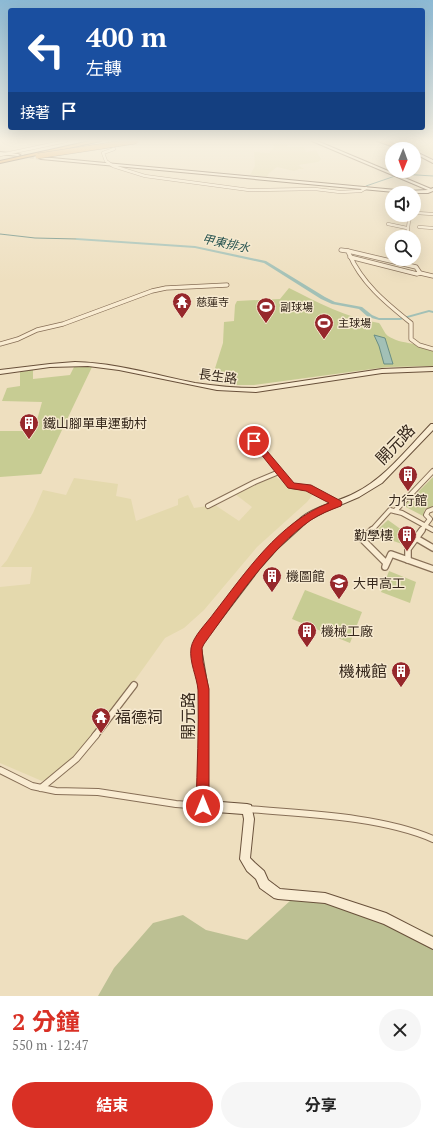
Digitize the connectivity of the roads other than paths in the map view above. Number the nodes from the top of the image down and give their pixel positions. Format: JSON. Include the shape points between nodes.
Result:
{"nodes":[{"id":1,"x":230,"y":187,"type":"edge"},
{"id":2,"x":360,"y":187,"type":"edge"},
{"id":3,"x":366,"y":188,"type":"junction"},
{"id":4,"x":432,"y":190,"type":"edge"},
{"id":5,"x":421,"y":213,"type":"edge"},
{"id":6,"x":433,"y":214,"type":"edge"},
{"id":7,"x":408,"y":222,"type":"edge"},
{"id":8,"x":388,"y":224,"type":"dead end"},
{"id":9,"x":419,"y":227,"type":"dead end"},
{"id":10,"x":407,"y":228,"type":"joint"},
{"id":11,"x":433,"y":228,"type":"edge"},
{"id":12,"x":341,"y":250,"type":"dead end"},
{"id":13,"x":348,"y":252,"type":"junction"},
{"id":14,"x":350,"y":257,"type":"junction"},
{"id":15,"x":420,"y":272,"type":"junction"},
{"id":16,"x":433,"y":276,"type":"edge"},
{"id":17,"x":227,"y":285,"type":"dead end"},
{"id":18,"x":0,"y":344,"type":"edge"},
{"id":19,"x":433,"y":349,"type":"edge"},
{"id":20,"x":433,"y":369,"type":"edge"},
{"id":21,"x":0,"y":372,"type":"edge"},
{"id":22,"x":433,"y":426,"type":"edge"},
{"id":23,"x":246,"y":430,"type":"dead end"},
{"id":24,"x":433,"y":471,"type":"edge"},
{"id":25,"x":279,"y":472,"type":"junction"},
{"id":26,"x":338,"y":503,"type":"junction"},
{"id":27,"x":208,"y":506,"type":"dead end"},
{"id":28,"x":433,"y":510,"type":"edge"},
{"id":29,"x":395,"y":511,"type":"junction"},
{"id":30,"x":431,"y":520,"type":"edge"},
{"id":31,"x":425,"y":526,"type":"junction"},
{"id":32,"x":433,"y":530,"type":"edge"},
{"id":33,"x":416,"y":538,"type":"junction"},
{"id":34,"x":433,"y":548,"type":"edge"},
{"id":35,"x":408,"y":560,"type":"junction"},
{"id":36,"x":433,"y":569,"type":"edge"},
{"id":37,"x":134,"y":685,"type":"dead end"},
{"id":38,"x":0,"y":770,"type":"edge"},
{"id":39,"x":41,"y":788,"type":"junction"},
{"id":40,"x":203,"y":806,"type":"junction"},
{"id":41,"x":247,"y":809,"type":"junction"},
{"id":42,"x":433,"y":839,"type":"edge"},
{"id":43,"x":433,"y":943,"type":"edge"}],
"edges":[{"from":1,"to":3,"type":"street","via":[[249,190],[316,189],[340,192],[361,191]]},
{"from":2,"to":3,"type":"street"},
{"from":3,"to":4,"type":"street","via":[[407,192]]},
{"from":5,"to":6,"type":"street"},
{"from":7,"to":10,"type":"street"},
{"from":8,"to":10,"type":"street"},
{"from":9,"to":11,"type":"street"},
{"from":12,"to":13,"type":"street"},
{"from":13,"to":14,"type":"street"},
{"from":13,"to":15,"type":"street","via":[[416,267]]},
{"from":14,"to":15,"type":"street","via":[[418,274]]},
{"from":14,"to":19,"type":"street","via":[[373,289],[410,323],[411,339]]},
{"from":15,"to":16,"type":"street"},
{"from":17,"to":18,"type":"street","via":[[152,291]]},
{"from":20,"to":21,"type":"street","name":"長生路","via":[[382,371],[256,390],[206,386],[100,365],[74,364]]},
{"from":22,"to":26,"type":"street","name":"開元路","via":[[380,481]]},
{"from":23,"to":25,"type":"street"},
{"from":24,"to":29,"type":"street"},
{"from":25,"to":26,"type":"street","via":[[291,486],[308,488]]},
{"from":25,"to":27,"type":"street"},
{"from":26,"to":40,"type":"street","name":"開元路","via":[[306,518],[274,547],[200,641],[197,648],[198,662],[204,689]]},
{"from":28,"to":30,"type":"street","via":[[428,511],[426,515]]},
{"from":29,"to":31,"type":"street"},
{"from":29,"to":35,"type":"street","via":[[390,510],[363,540],[386,563],[385,567],[391,554]]},
{"from":30,"to":31,"type":"street"},
{"from":31,"to":32,"type":"street"},
{"from":31,"to":33,"type":"street"},
{"from":33,"to":34,"type":"street"},
{"from":33,"to":35,"type":"street","via":[[408,549]]},
{"from":35,"to":36,"type":"street"},
{"from":37,"to":39,"type":"street","via":[[89,745]]},
{"from":38,"to":39,"type":"street"},
{"from":39,"to":40,"type":"street","via":[[98,792]]},
{"from":40,"to":41,"type":"street"},
{"from":41,"to":42,"type":"street","via":[[396,826]]},
{"from":41,"to":43,"type":"street","via":[[249,819],[245,859],[260,875],[264,884],[278,894],[325,898],[386,919]]}]}
